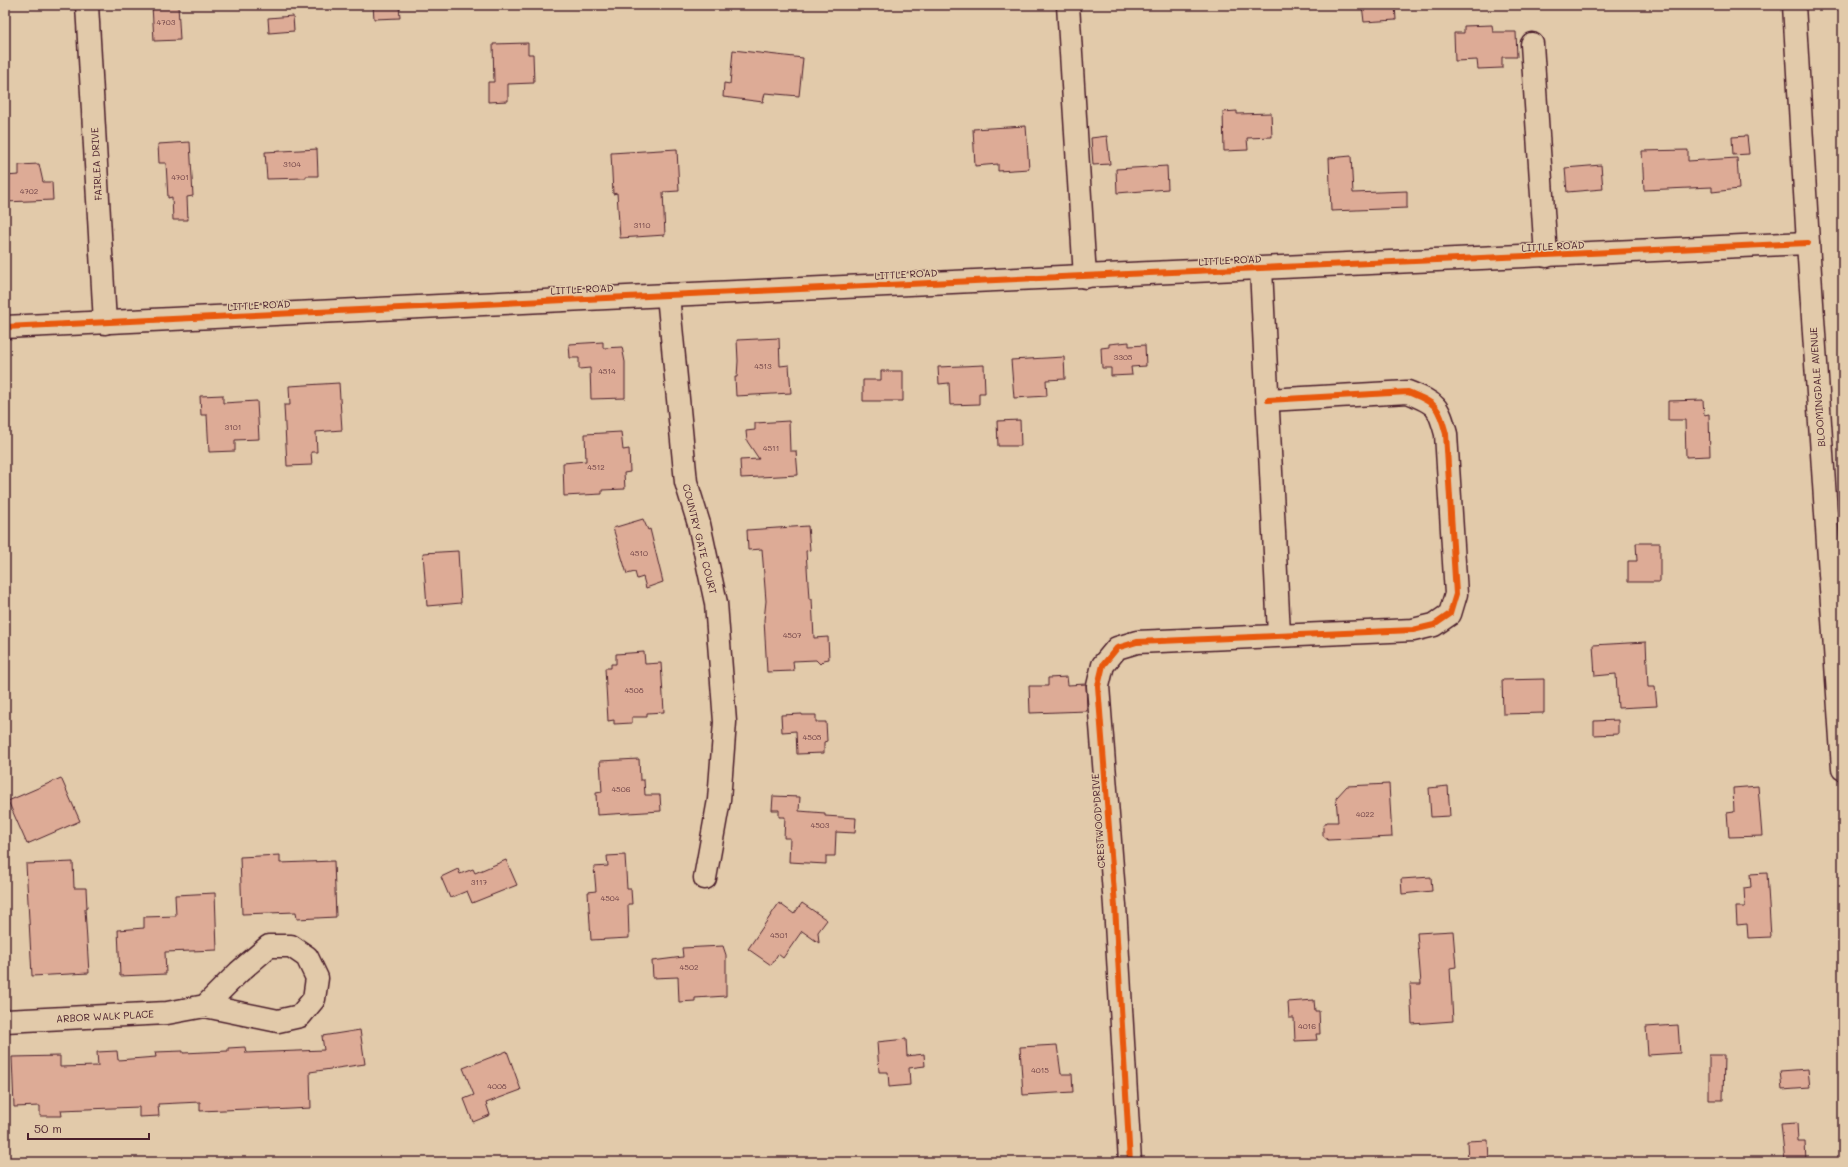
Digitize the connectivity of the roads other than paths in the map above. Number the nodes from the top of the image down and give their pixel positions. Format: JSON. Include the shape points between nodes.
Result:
{"nodes":[{"id":1,"x":87,"y":5,"type":"edge"},
{"id":2,"x":1068,"y":5,"type":"edge"},
{"id":3,"x":1794,"y":5,"type":"edge"},
{"id":4,"x":1532,"y":44,"type":"dead end"},
{"id":5,"x":1808,"y":243,"type":"junction"},
{"id":6,"x":1546,"y":256,"type":"junction"},
{"id":7,"x":1261,"y":269,"type":"junction"},
{"id":8,"x":1085,"y":276,"type":"junction"},
{"id":9,"x":668,"y":295,"type":"junction"},
{"id":10,"x":105,"y":323,"type":"junction"},
{"id":11,"x":5,"y":327,"type":"edge"},
{"id":12,"x":1268,"y":400,"type":"junction"},
{"id":13,"x":1279,"y":634,"type":"junction"},
{"id":14,"x":1842,"y":724,"type":"edge"},
{"id":15,"x":1843,"y":769,"type":"edge"},
{"id":16,"x":704,"y":878,"type":"dead end"},
{"id":17,"x":205,"y":1006,"type":"junction"},
{"id":18,"x":5,"y":1021,"type":"edge"},
{"id":19,"x":1130,"y":1162,"type":"edge"}],
"edges":[{"from":1,"to":10,"type":"street","name":"FAIRLEA DRIVE"},
{"from":2,"to":8,"type":"street"},
{"from":3,"to":5,"type":"street","name":"BLOOMINGDALE AVENUE"},
{"from":4,"to":6,"type":"street"},
{"from":5,"to":6,"type":"street","name":"LITTLE ROAD"},
{"from":5,"to":14,"type":"street","name":"BLOOMINGDALE AVENUE"},
{"from":6,"to":7,"type":"street","name":"LITTLE ROAD"},
{"from":7,"to":8,"type":"street","name":"LITTLE ROAD"},
{"from":7,"to":12,"type":"street"},
{"from":8,"to":9,"type":"street","name":"LITTLE ROAD"},
{"from":9,"to":10,"type":"street","name":"LITTLE ROAD"},
{"from":9,"to":16,"type":"street","name":"COUNTRY GATE COURT","via":[[686,482],[699,524],[716,603],[725,722],[719,800]]},
{"from":10,"to":11,"type":"street","name":"LITTLE ROAD"},
{"from":12,"to":13,"type":"street"},
{"from":12,"to":13,"type":"street","name":"CRESTWOOD DRIVE","via":[[1408,392],[1429,401],[1440,412],[1446,434],[1456,594],[1450,614],[1434,625],[1413,630]]},
{"from":13,"to":19,"type":"street","name":"CRESTWOOD DRIVE","via":[[1137,642],[1117,648],[1103,665],[1098,686],[1115,906]]},
{"from":14,"to":15,"type":"street","name":"BLOOMINGDALE AVENUE"},
{"from":17,"to":17,"type":"street","name":"ARBOR WALK PLACE","via":[[278,1021],[300,1016],[314,999],[317,978],[307,957],[291,946],[269,946]]},
{"from":17,"to":18,"type":"street","name":"ARBOR WALK PLACE","via":[[167,1013]]}]}
